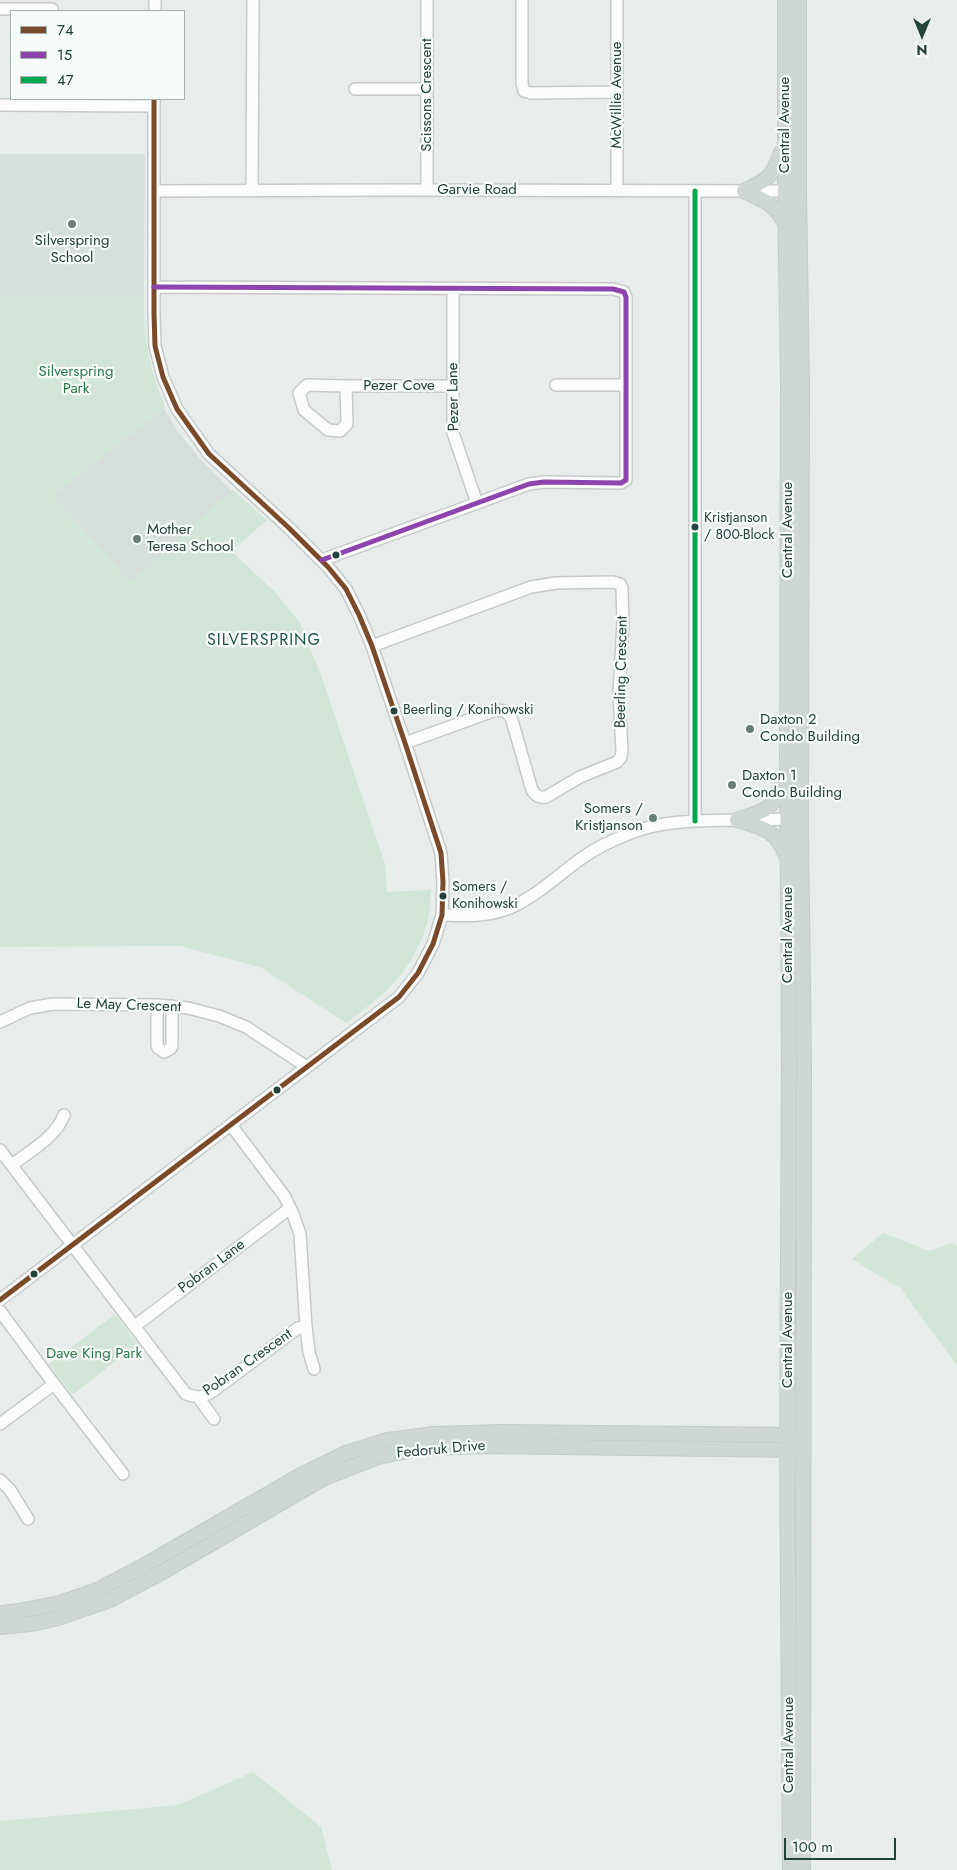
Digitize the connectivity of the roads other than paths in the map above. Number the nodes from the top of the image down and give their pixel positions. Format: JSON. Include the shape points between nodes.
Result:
{"nodes":[{"id":1,"x":253,"y":0,"type":"edge"},
{"id":2,"x":427,"y":0,"type":"edge"},
{"id":3,"x":522,"y":0,"type":"edge"},
{"id":4,"x":617,"y":0,"type":"edge"},
{"id":5,"x":785,"y":0,"type":"edge"},
{"id":6,"x":799,"y":0,"type":"edge"},
{"id":7,"x":0,"y":9,"type":"edge"},
{"id":8,"x":52,"y":9,"type":"dead end"},
{"id":9,"x":427,"y":89,"type":"junction"},
{"id":10,"x":355,"y":90,"type":"dead end"},
{"id":11,"x":616,"y":92,"type":"junction"},
{"id":12,"x":154,"y":102,"type":"edge"},
{"id":13,"x":0,"y":106,"type":"edge"},
{"id":14,"x":785,"y":139,"type":"junction"},
{"id":15,"x":252,"y":190,"type":"junction"},
{"id":16,"x":427,"y":190,"type":"junction"},
{"id":17,"x":617,"y":190,"type":"junction"},
{"id":18,"x":154,"y":191,"type":"junction"},
{"id":19,"x":695,"y":191,"type":"junction"},
{"id":20,"x":744,"y":191,"type":"junction"},
{"id":21,"x":785,"y":191,"type":"junction"},
{"id":22,"x":799,"y":191,"type":"junction"},
{"id":23,"x":786,"y":226,"type":"junction"},
{"id":24,"x":154,"y":287,"type":"junction"},
{"id":25,"x":453,"y":289,"type":"junction"},
{"id":26,"x":556,"y":385,"type":"dead end"},
{"id":27,"x":346,"y":386,"type":"junction"},
{"id":28,"x":453,"y":386,"type":"junction"},
{"id":29,"x":626,"y":386,"type":"junction"},
{"id":30,"x":477,"y":502,"type":"junction"},
{"id":31,"x":322,"y":560,"type":"junction"},
{"id":32,"x":372,"y":646,"type":"junction"},
{"id":33,"x":406,"y":743,"type":"junction"},
{"id":34,"x":786,"y":755,"type":"junction"},
{"id":35,"x":794,"y":819,"type":"junction"},
{"id":36,"x":737,"y":820,"type":"junction"},
{"id":37,"x":695,"y":821,"type":"junction"},
{"id":38,"x":787,"y":860,"type":"junction"},
{"id":39,"x":442,"y":915,"type":"junction"},
{"id":40,"x":157,"y":1005,"type":"junction"},
{"id":41,"x":172,"y":1006,"type":"junction"},
{"id":42,"x":0,"y":1022,"type":"edge"},
{"id":43,"x":307,"y":1066,"type":"junction"},
{"id":44,"x":64,"y":1115,"type":"dead end"},
{"id":45,"x":231,"y":1125,"type":"junction"},
{"id":46,"x":0,"y":1150,"type":"edge"},
{"id":47,"x":12,"y":1165,"type":"junction"},
{"id":48,"x":290,"y":1208,"type":"junction"},
{"id":49,"x":73,"y":1245,"type":"junction"},
{"id":50,"x":0,"y":1300,"type":"edge"},
{"id":51,"x":0,"y":1312,"type":"edge"},
{"id":52,"x":135,"y":1326,"type":"junction"},
{"id":53,"x":306,"y":1327,"type":"junction"},
{"id":54,"x":314,"y":1370,"type":"dead end"},
{"id":55,"x":54,"y":1384,"type":"junction"},
{"id":56,"x":198,"y":1397,"type":"junction"},
{"id":57,"x":214,"y":1419,"type":"dead end"},
{"id":58,"x":0,"y":1424,"type":"edge"},
{"id":59,"x":788,"y":1435,"type":"junction"},
{"id":60,"x":802,"y":1435,"type":"junction"},
{"id":61,"x":788,"y":1450,"type":"junction"},
{"id":62,"x":802,"y":1450,"type":"junction"},
{"id":63,"x":123,"y":1474,"type":"dead end"},
{"id":64,"x":0,"y":1480,"type":"edge"},
{"id":65,"x":28,"y":1519,"type":"dead end"},
{"id":66,"x":0,"y":1613,"type":"edge"},
{"id":67,"x":0,"y":1628,"type":"edge"},
{"id":68,"x":790,"y":1870,"type":"edge"},
{"id":69,"x":803,"y":1870,"type":"edge"}],
"edges":[{"from":1,"to":15,"type":"street"},
{"from":2,"to":9,"type":"street","name":"Scissons Crescent"},
{"from":3,"to":11,"type":"street","via":[[524,91]]},
{"from":4,"to":11,"type":"street","name":"McWillie Avenue"},
{"from":5,"to":14,"type":"main road","name":"Central Avenue"},
{"from":6,"to":22,"type":"main road","name":"Central Avenue"},
{"from":7,"to":8,"type":"street"},
{"from":9,"to":10,"type":"street"},
{"from":9,"to":16,"type":"street","name":"Scissons Crescent"},
{"from":11,"to":17,"type":"street","name":"McWillie Avenue"},
{"from":12,"to":13,"type":"street"},
{"from":12,"to":18,"type":"street"},
{"from":14,"to":20,"type":"main road","via":[[770,176]]},
{"from":14,"to":21,"type":"main road","name":"Central Avenue"},
{"from":15,"to":16,"type":"street","name":"Garvie Road"},
{"from":15,"to":18,"type":"street","name":"Garvie Road"},
{"from":16,"to":17,"type":"street","name":"Garvie Road"},
{"from":17,"to":19,"type":"street","name":"Garvie Road"},
{"from":18,"to":24,"type":"street"},
{"from":19,"to":20,"type":"street","name":"Garvie Road"},
{"from":19,"to":37,"type":"street"},
{"from":20,"to":21,"type":"street","name":"Garvie Road"},
{"from":20,"to":23,"type":"main road","via":[[771,204]]},
{"from":21,"to":22,"type":"street","name":"Garvie Road"},
{"from":21,"to":23,"type":"main road","name":"Central Avenue"},
{"from":22,"to":35,"type":"main road","name":"Central Avenue","via":[[802,384]]},
{"from":23,"to":34,"type":"main road","name":"Central Avenue"},
{"from":24,"to":25,"type":"street"},
{"from":24,"to":31,"type":"street","via":[[155,346],[163,377],[177,409],[210,454]]},
{"from":25,"to":28,"type":"street","name":"Pezer Lane"},
{"from":25,"to":29,"type":"street","via":[[624,292]]},
{"from":26,"to":29,"type":"street"},
{"from":27,"to":27,"type":"street","name":"Pezer Cove","via":[[307,385],[299,393],[304,410],[328,430],[340,432],[347,424]]},
{"from":27,"to":28,"type":"street","name":"Pezer Cove"},
{"from":28,"to":30,"type":"street","name":"Pezer Lane","via":[[454,433]]},
{"from":29,"to":30,"type":"street","via":[[626,480],[621,483],[529,484]]},
{"from":30,"to":31,"type":"street"},
{"from":31,"to":32,"type":"street","via":[[346,589]]},
{"from":32,"to":33,"type":"street"},
{"from":32,"to":33,"type":"street","name":"Beerling Crescent","via":[[531,587],[613,582],[622,588],[619,702],[622,751],[617,762],[542,798],[532,790],[510,717],[505,711],[496,710]]},
{"from":33,"to":39,"type":"street","via":[[441,853]]},
{"from":34,"to":35,"type":"main road","name":"Central Avenue"},
{"from":34,"to":36,"type":"main road","via":[[779,792],[773,803],[760,812]]},
{"from":35,"to":36,"type":"street"},
{"from":35,"to":38,"type":"main road","name":"Central Avenue"},
{"from":35,"to":60,"type":"main road","name":"Central Avenue","via":[[804,1064]]},
{"from":36,"to":37,"type":"street"},
{"from":36,"to":38,"type":"main road","via":[[774,835]]},
{"from":37,"to":39,"type":"street","via":[[653,826],[600,846],[535,893],[508,908],[466,916]]},
{"from":38,"to":59,"type":"main road","name":"Central Avenue"},
{"from":39,"to":43,"type":"street","via":[[433,944],[418,973],[398,996]]},
{"from":40,"to":41,"type":"street","name":"Le May Crescent"},
{"from":40,"to":41,"type":"street","via":[[157,1045],[164,1052],[172,1046]]},
{"from":40,"to":42,"type":"street","name":"Le May Crescent","via":[[53,1004],[30,1008]]},
{"from":41,"to":43,"type":"street","name":"Le May Crescent","via":[[196,1010],[246,1027]]},
{"from":43,"to":45,"type":"street"},
{"from":44,"to":47,"type":"street","via":[[50,1136]]},
{"from":45,"to":48,"type":"street","name":"Pobran Crescent"},
{"from":45,"to":49,"type":"street"},
{"from":46,"to":47,"type":"street"},
{"from":47,"to":49,"type":"street"},
{"from":48,"to":52,"type":"street","name":"Pobran Lane"},
{"from":48,"to":53,"type":"street","name":"Pobran Crescent","via":[[300,1234]]},
{"from":49,"to":50,"type":"street"},
{"from":49,"to":52,"type":"street","name":"Pobran Crescent"},
{"from":51,"to":55,"type":"street"},
{"from":52,"to":56,"type":"street","name":"Pobran Crescent","via":[[186,1394]]},
{"from":53,"to":54,"type":"street"},
{"from":53,"to":56,"type":"street","name":"Pobran Crescent","via":[[298,1328],[205,1396]]},
{"from":55,"to":58,"type":"street"},
{"from":55,"to":63,"type":"street"},
{"from":56,"to":57,"type":"street"},
{"from":59,"to":60,"type":"main road","name":"Fedoruk Drive"},
{"from":59,"to":61,"type":"main road","name":"Central Avenue"},
{"from":59,"to":66,"type":"main road","name":"Fedoruk Drive","via":[[501,1432],[434,1434],[388,1440],[346,1453],[309,1470],[98,1590],[60,1603]]},
{"from":60,"to":62,"type":"main road","name":"Central Avenue"},
{"from":61,"to":62,"type":"main road","name":"Fedoruk Drive"},
{"from":61,"to":67,"type":"main road","name":"Fedoruk Drive","via":[[479,1446],[418,1449],[378,1457],[324,1478],[110,1600],[58,1618]]},
{"from":61,"to":68,"type":"main road","name":"Central Avenue"},
{"from":62,"to":69,"type":"main road","name":"Central Avenue"},
{"from":64,"to":65,"type":"street"}]}
